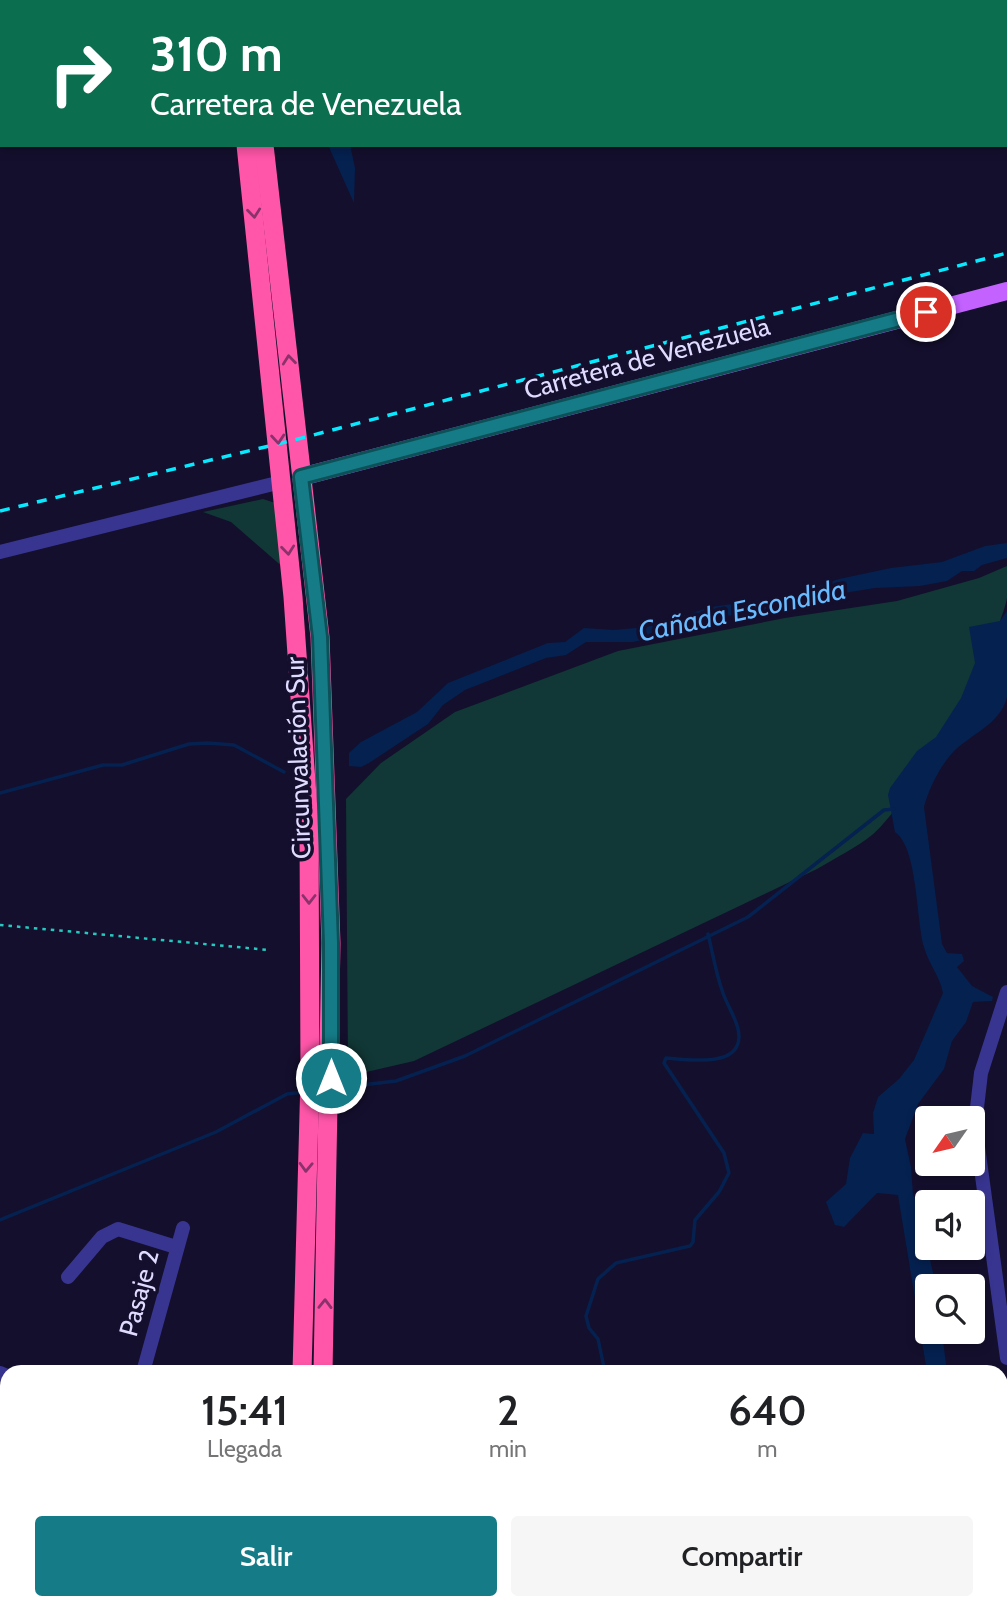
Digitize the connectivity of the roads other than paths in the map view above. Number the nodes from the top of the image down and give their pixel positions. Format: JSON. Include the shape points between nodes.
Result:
{"nodes":[{"id":1,"x":246,"y":147,"type":"edge"},
{"id":2,"x":264,"y":147,"type":"edge"},
{"id":3,"x":1007,"y":291,"type":"edge"},
{"id":4,"x":301,"y":477,"type":"junction"},
{"id":5,"x":281,"y":482,"type":"junction"},
{"id":6,"x":0,"y":552,"type":"edge"},
{"id":7,"x":1007,"y":992,"type":"edge"},
{"id":8,"x":183,"y":1228,"type":"dead end"},
{"id":9,"x":176,"y":1247,"type":"junction"},
{"id":10,"x":68,"y":1277,"type":"dead end"},
{"id":11,"x":1007,"y":1358,"type":"edge"},
{"id":12,"x":145,"y":1365,"type":"edge"},
{"id":13,"x":302,"y":1365,"type":"edge"},
{"id":14,"x":323,"y":1365,"type":"edge"}],
"edges":[{"from":1,"to":5,"type":"highway","name":"Circunvalación Sur","one_way":true},
{"from":4,"to":2,"type":"highway","name":"Circunvalación Sur","one_way":true},
{"from":3,"to":4,"type":"main road","name":"Carretera de Venezuela"},
{"from":4,"to":5,"type":"highway"},
{"from":14,"to":4,"type":"highway","name":"Circunvalación Sur","one_way":true,"via":[[331,943],[320,637]]},
{"from":5,"to":6,"type":"street"},
{"from":5,"to":13,"type":"highway","name":"Circunvalación Sur","one_way":true,"via":[[309,825],[310,1077]]},
{"from":7,"to":11,"type":"street","via":[[981,1073],[975,1125]]},
{"from":8,"to":9,"type":"street","name":"Pasaje 2"},
{"from":9,"to":10,"type":"street","via":[[118,1229],[102,1237]]},
{"from":9,"to":12,"type":"street","name":"Pasaje 2"}]}
